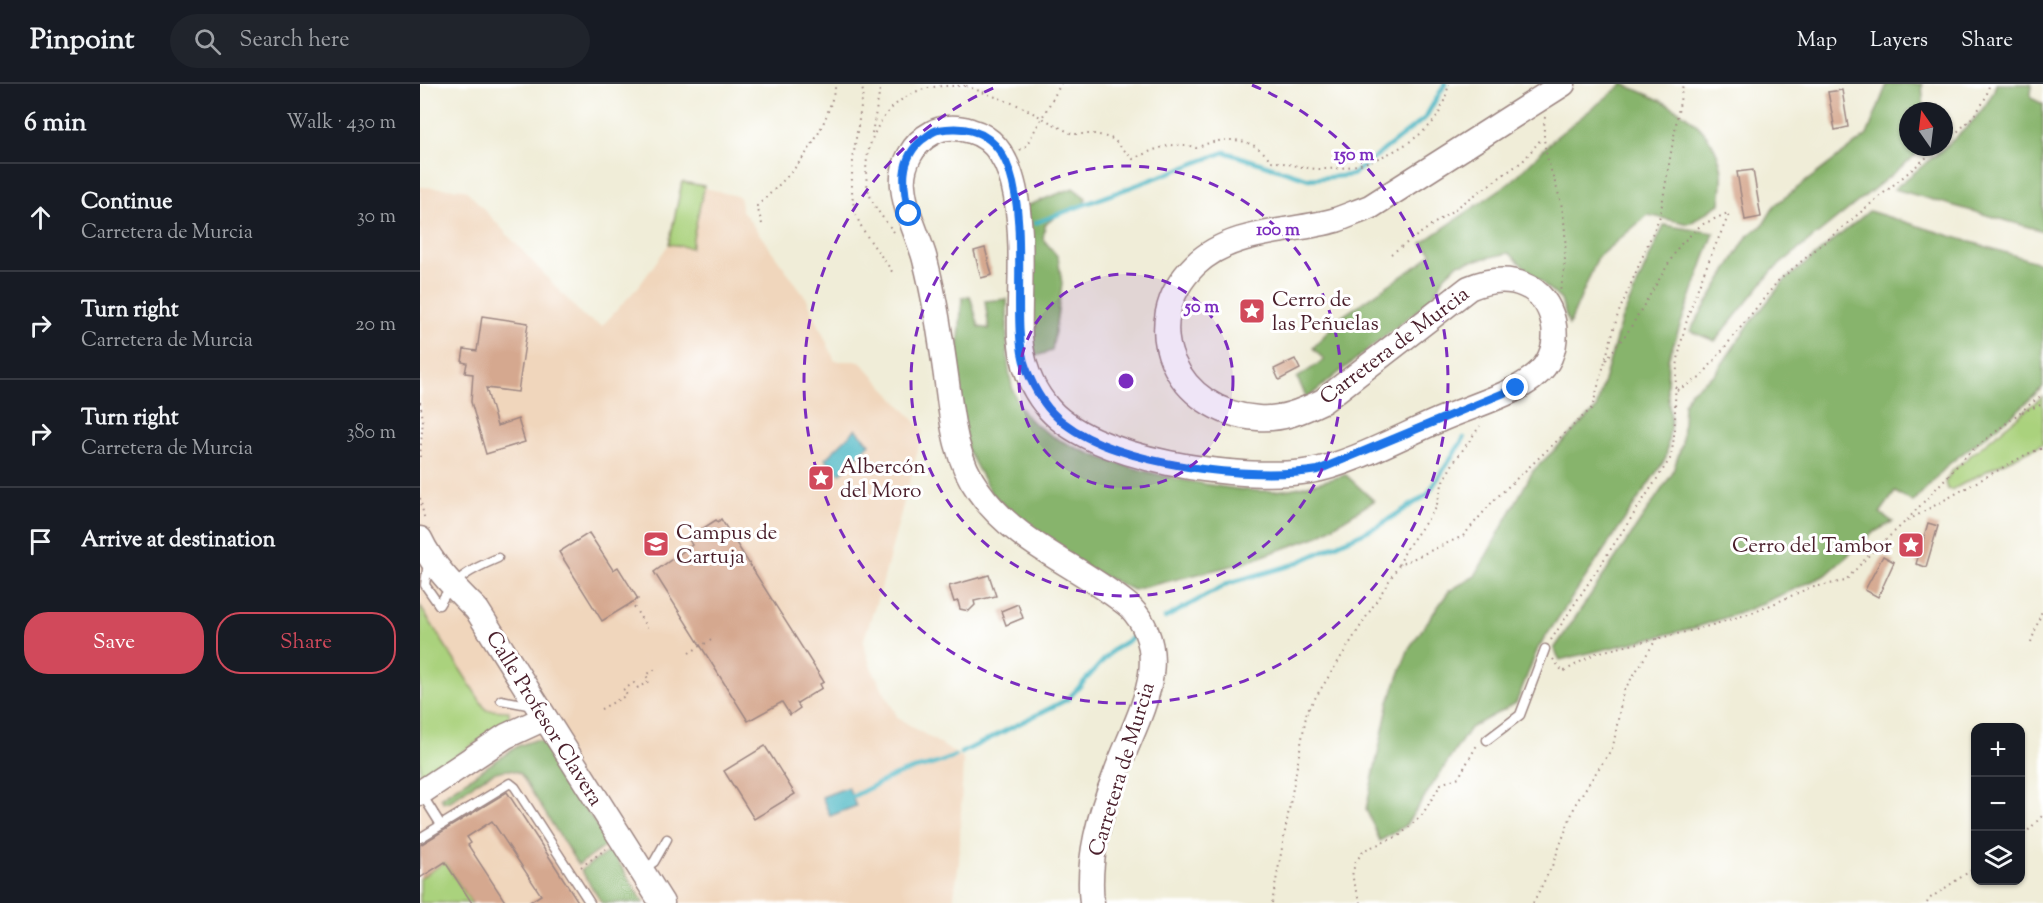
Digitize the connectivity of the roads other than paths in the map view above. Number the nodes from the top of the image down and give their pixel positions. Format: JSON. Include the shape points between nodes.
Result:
{"nodes":[{"id":1,"x":1563,"y":84,"type":"edge"},
{"id":2,"x":424,"y":547,"type":"edge"},
{"id":3,"x":498,"y":558,"type":"dead end"},
{"id":4,"x":451,"y":585,"type":"junction"},
{"id":5,"x":1545,"y":648,"type":"road end"},
{"id":6,"x":501,"y":700,"type":"dead end"},
{"id":7,"x":542,"y":712,"type":"junction"},
{"id":8,"x":1487,"y":740,"type":"road end"},
{"id":9,"x":420,"y":793,"type":"edge"},
{"id":10,"x":441,"y":825,"type":"junction"},
{"id":11,"x":420,"y":838,"type":"edge"},
{"id":12,"x":667,"y":839,"type":"dead end"},
{"id":13,"x":641,"y":871,"type":"junction"},
{"id":14,"x":590,"y":903,"type":"edge"},
{"id":15,"x":662,"y":903,"type":"edge"},
{"id":16,"x":1092,"y":903,"type":"edge"}],
"edges":[{"from":1,"to":16,"type":"main road","name":"Carretera de Murcia","via":[[1370,207],[1335,220],[1243,239],[1217,249],[1196,264],[1180,283],[1168,309],[1165,334],[1173,363],[1194,392],[1207,402],[1232,413],[1258,418],[1298,413],[1323,401],[1469,288],[1496,281],[1517,283],[1534,291],[1547,307],[1555,327],[1553,349],[1532,379],[1500,396],[1318,470],[1289,474],[1237,472],[1143,457],[1101,445],[1064,424],[1046,406],[1024,366],[1018,214],[1014,184],[1005,160],[991,141],[955,127],[934,131],[915,145],[906,163],[903,184],[924,256],[954,428],[966,471],[990,506],[1023,535],[1130,607],[1140,617],[1152,644],[1147,698],[1115,774],[1096,835]]},
{"from":2,"to":4,"type":"main road","name":"Calle Profesor Clavera"},
{"from":2,"to":4,"type":"lane","via":[[425,585],[439,605]]},
{"from":3,"to":4,"type":"lane","via":[[476,567]]},
{"from":4,"to":7,"type":"main road","name":"Calle Profesor Clavera","via":[[477,610]]},
{"from":5,"to":8,"type":"lane","via":[[1520,715]]},
{"from":6,"to":7,"type":"lane"},
{"from":7,"to":9,"type":"main road"},
{"from":7,"to":13,"type":"main road","name":"Calle Profesor Clavera"},
{"from":9,"to":10,"type":"lane"},
{"from":10,"to":11,"type":"lane"},
{"from":10,"to":14,"type":"lane","via":[[510,783]]},
{"from":12,"to":13,"type":"lane","via":[[654,862]]},
{"from":13,"to":15,"type":"main road","name":"Calle Profesor Clavera"}]}
